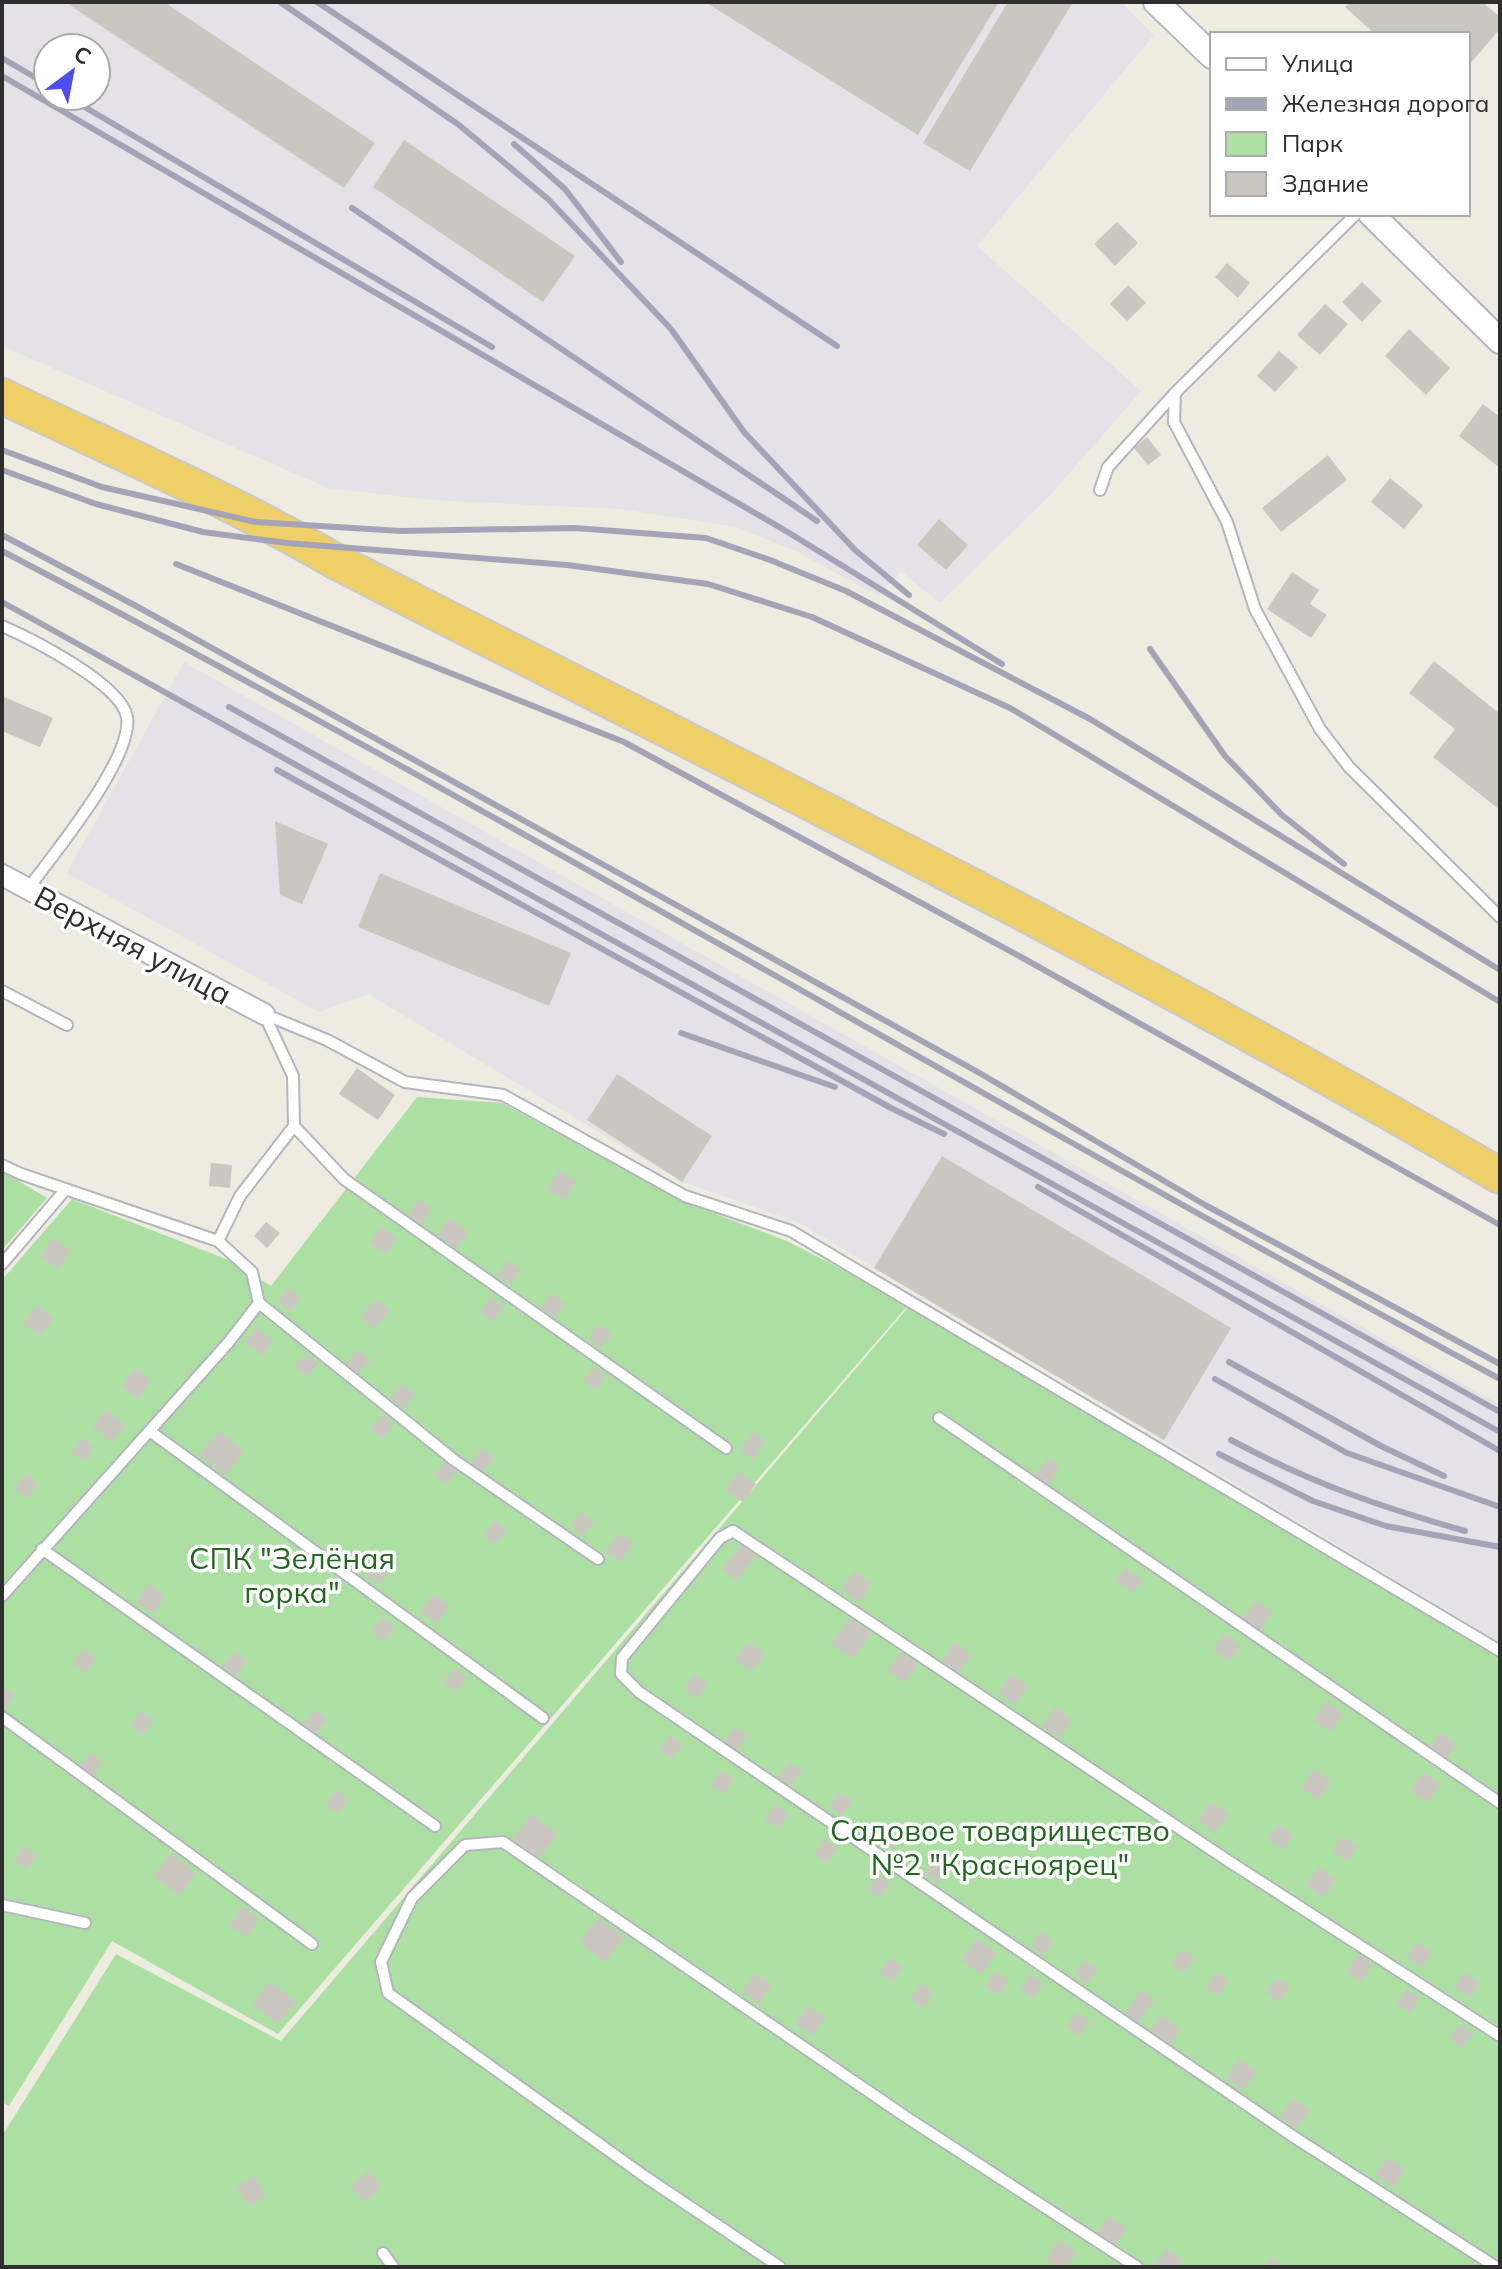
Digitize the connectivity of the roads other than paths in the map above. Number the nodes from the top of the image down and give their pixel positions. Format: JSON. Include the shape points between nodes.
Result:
{"nodes":[{"id":1,"x":1156,"y":2,"type":"edge"},
{"id":2,"x":1210,"y":54,"type":"edge"},
{"id":3,"x":1354,"y":216,"type":"edge"},
{"id":4,"x":1373,"y":216,"type":"edge"},
{"id":5,"x":1500,"y":341,"type":"edge"},
{"id":6,"x":1175,"y":393,"type":"junction"},
{"id":7,"x":2,"y":396,"type":"edge"},
{"id":8,"x":1100,"y":490,"type":"dead end"},
{"id":9,"x":2,"y":626,"type":"edge"},
{"id":10,"x":2,"y":875,"type":"edge"},
{"id":11,"x":28,"y":889,"type":"junction"},
{"id":12,"x":1500,"y":917,"type":"edge"},
{"id":13,"x":2,"y":991,"type":"edge"},
{"id":14,"x":264,"y":1014,"type":"junction"},
{"id":15,"x":67,"y":1025,"type":"dead end"},
{"id":16,"x":294,"y":1126,"type":"junction"},
{"id":17,"x":2,"y":1165,"type":"edge"},
{"id":18,"x":1500,"y":1176,"type":"edge"},
{"id":19,"x":66,"y":1189,"type":"junction"},
{"id":20,"x":218,"y":1241,"type":"junction"},
{"id":21,"x":2,"y":1264,"type":"edge"},
{"id":22,"x":259,"y":1303,"type":"junction"},
{"id":23,"x":939,"y":1418,"type":"dead end"},
{"id":24,"x":151,"y":1432,"type":"junction"},
{"id":25,"x":726,"y":1448,"type":"dead end"},
{"id":26,"x":42,"y":1549,"type":"junction"},
{"id":27,"x":598,"y":1559,"type":"dead end"},
{"id":28,"x":2,"y":1596,"type":"edge"},
{"id":29,"x":1500,"y":1651,"type":"edge"},
{"id":30,"x":2,"y":1717,"type":"edge"},
{"id":31,"x":543,"y":1718,"type":"dead end"},
{"id":32,"x":1500,"y":1803,"type":"edge"},
{"id":33,"x":435,"y":1826,"type":"dead end"},
{"id":34,"x":2,"y":1905,"type":"edge"},
{"id":35,"x":85,"y":1923,"type":"dead end"},
{"id":36,"x":312,"y":1944,"type":"dead end"},
{"id":37,"x":1500,"y":2036,"type":"edge"},
{"id":38,"x":383,"y":2253,"type":"dead end"},
{"id":39,"x":393,"y":2267,"type":"edge"},
{"id":40,"x":780,"y":2267,"type":"edge"},
{"id":41,"x":1137,"y":2267,"type":"edge"},
{"id":42,"x":1496,"y":2267,"type":"edge"}],
"edges":[{"from":1,"to":2,"type":"street"},
{"from":3,"to":6,"type":"lane"},
{"from":4,"to":5,"type":"street"},
{"from":6,"to":8,"type":"lane","via":[[1108,467]]},
{"from":6,"to":12,"type":"lane","via":[[1174,422],[1227,522],[1255,609],[1320,729],[1349,767]]},
{"from":7,"to":18,"type":"highway","via":[[248,511],[335,561],[1103,955],[1337,1080]]},
{"from":9,"to":11,"type":"lane","via":[[110,688],[127,715],[126,743],[108,775]]},
{"from":10,"to":11,"type":"street","name":"Верхняя улица"},
{"from":11,"to":14,"type":"street","name":"Верхняя улица"},
{"from":13,"to":15,"type":"lane"},
{"from":14,"to":16,"type":"lane","via":[[293,1076]]},
{"from":14,"to":29,"type":"lane","via":[[405,1082],[503,1095],[685,1196],[791,1231]]},
{"from":16,"to":20,"type":"lane","via":[[240,1196]]},
{"from":16,"to":25,"type":"lane","via":[[344,1179]]},
{"from":17,"to":19,"type":"lane"},
{"from":19,"to":20,"type":"lane"},
{"from":19,"to":21,"type":"lane"},
{"from":20,"to":22,"type":"lane","via":[[252,1272]]},
{"from":22,"to":24,"type":"lane"},
{"from":22,"to":27,"type":"lane","via":[[454,1460]]},
{"from":23,"to":32,"type":"lane"},
{"from":24,"to":26,"type":"lane"},
{"from":24,"to":31,"type":"lane"},
{"from":26,"to":28,"type":"lane"},
{"from":26,"to":33,"type":"lane"},
{"from":30,"to":36,"type":"lane"},
{"from":34,"to":35,"type":"lane"},
{"from":37,"to":42,"type":"lane","via":[[733,1531],[720,1538],[622,1658],[621,1674],[639,1692],[1294,2137]]},
{"from":38,"to":39,"type":"lane"},
{"from":40,"to":41,"type":"lane","via":[[388,1993],[381,1962],[412,1898],[465,1845],[503,1842],[906,2117]]}]}
